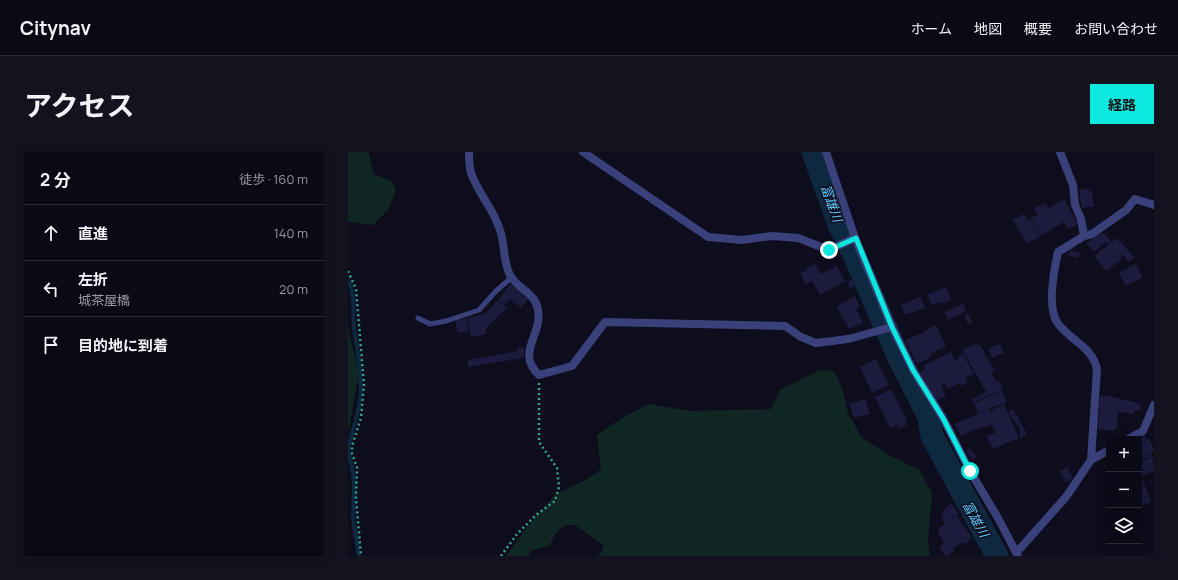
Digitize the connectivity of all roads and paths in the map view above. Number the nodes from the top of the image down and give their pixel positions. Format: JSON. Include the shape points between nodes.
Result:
{"nodes":[{"id":1,"x":469,"y":152,"type":"edge"},
{"id":2,"x":583,"y":152,"type":"edge"},
{"id":3,"x":826,"y":152,"type":"edge"},
{"id":4,"x":1060,"y":152,"type":"edge"},
{"id":5,"x":1154,"y":205,"type":"edge"},
{"id":6,"x":1084,"y":236,"type":"junction"},
{"id":7,"x":853,"y":239,"type":"junction"},
{"id":8,"x":348,"y":271,"type":"edge"},
{"id":9,"x":512,"y":278,"type":"junction"},
{"id":10,"x":418,"y":318,"type":"dead end"},
{"id":11,"x":892,"y":327,"type":"junction"},
{"id":12,"x":539,"y":375,"type":"junction"},
{"id":13,"x":1154,"y":405,"type":"edge"},
{"id":14,"x":1134,"y":436,"type":"edge"},
{"id":15,"x":1106,"y":452,"type":"edge"},
{"id":16,"x":1091,"y":460,"type":"junction"},
{"id":17,"x":1017,"y":554,"type":"edge"},
{"id":18,"x":361,"y":556,"type":"edge"},
{"id":19,"x":501,"y":556,"type":"edge"}],
"edges":[{"from":1,"to":9,"type":"street","via":[[471,173],[501,231]]},
{"from":2,"to":7,"type":"street","via":[[708,237],[742,240],[772,236],[798,238],[829,250]]},
{"from":3,"to":7,"type":"street"},
{"from":4,"to":6,"type":"street","via":[[1073,185],[1075,205]]},
{"from":5,"to":6,"type":"street","via":[[1135,199],[1126,210],[1092,234]]},
{"from":6,"to":16,"type":"street","via":[[1058,252],[1053,285],[1053,313],[1058,325],[1085,347],[1095,359],[1097,375]]},
{"from":7,"to":11,"type":"street"},
{"from":8,"to":18,"type":"path","via":[[356,289],[364,378],[361,418],[352,446],[357,467],[356,499]]},
{"from":9,"to":10,"type":"lane","via":[[479,310],[430,324]]},
{"from":9,"to":12,"type":"street","via":[[532,296],[538,309],[538,320],[528,357]]},
{"from":11,"to":12,"type":"street","via":[[848,339],[816,343],[784,326],[605,322],[572,366]]},
{"from":11,"to":17,"type":"street","via":[[913,370],[943,418]]},
{"from":12,"to":19,"type":"path","via":[[539,442],[557,468],[559,487],[555,501],[517,534]]},
{"from":13,"to":14,"type":"street","via":[[1143,431]]},
{"from":15,"to":16,"type":"street"},
{"from":16,"to":17,"type":"street","via":[[1066,497]]}]}
